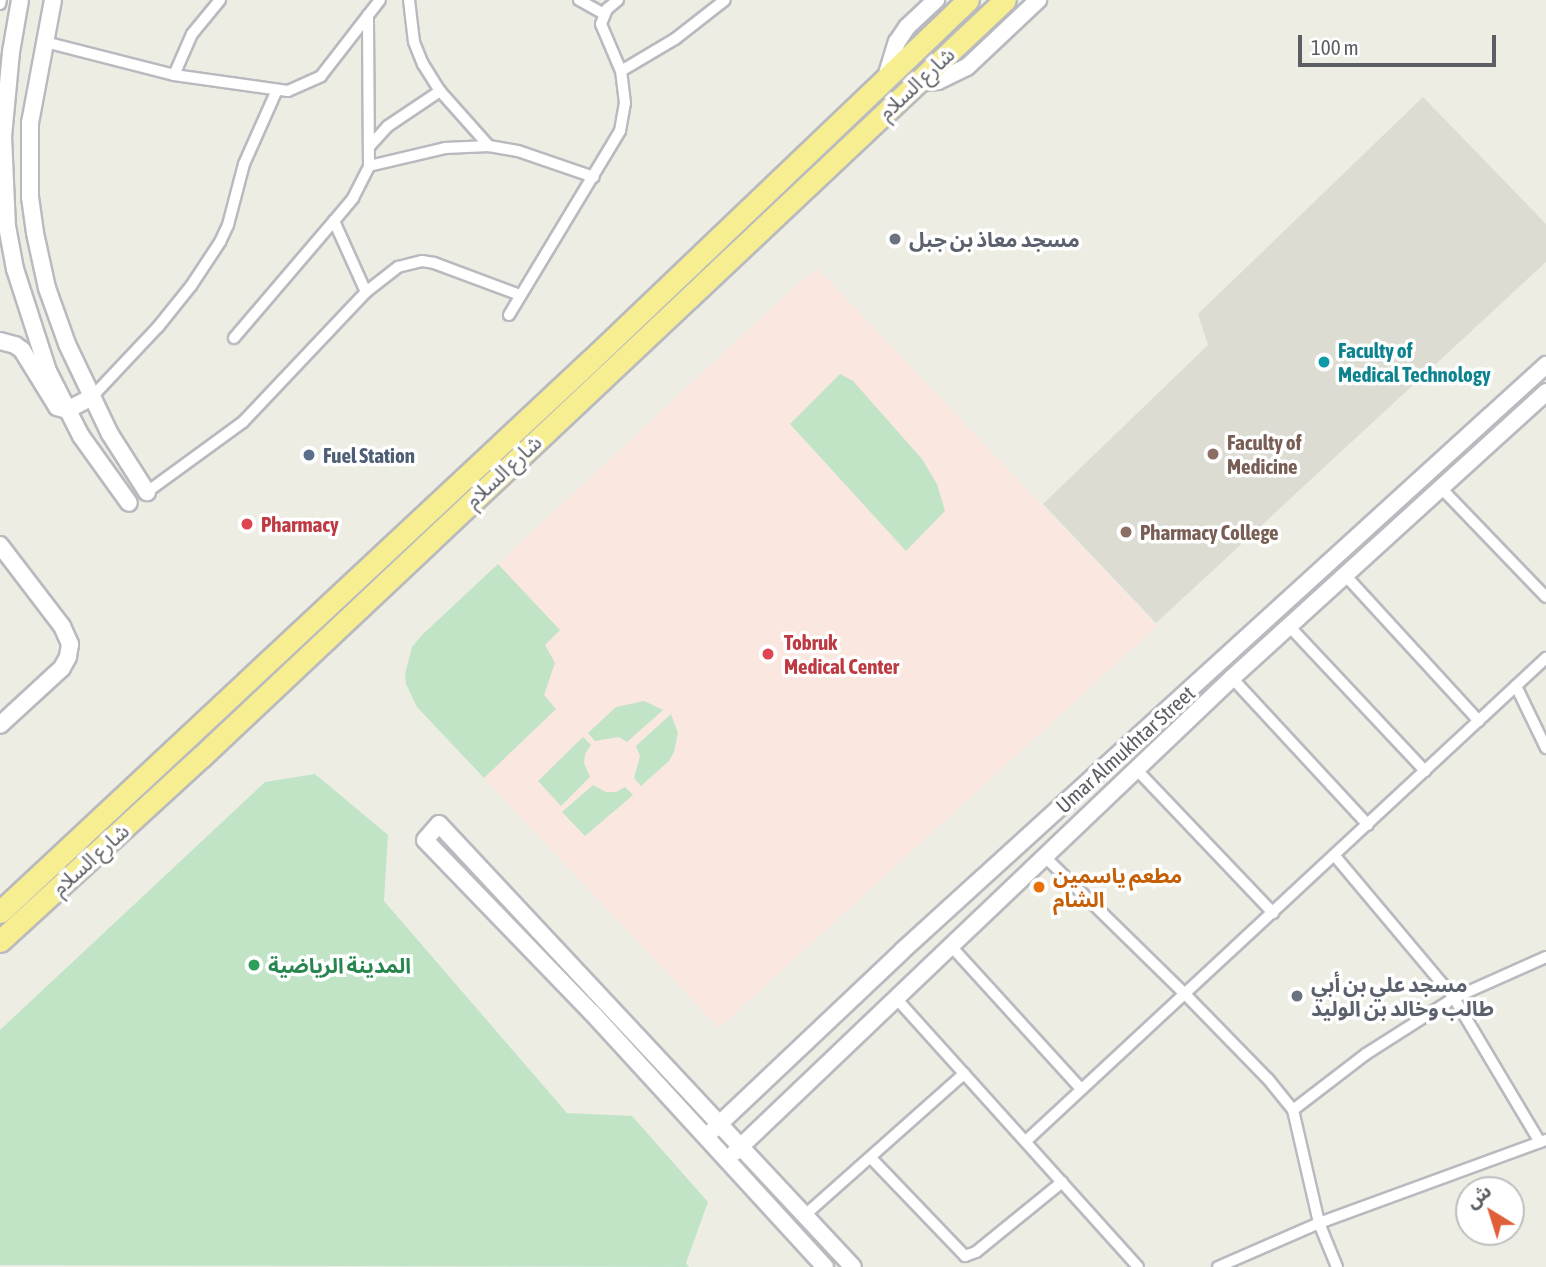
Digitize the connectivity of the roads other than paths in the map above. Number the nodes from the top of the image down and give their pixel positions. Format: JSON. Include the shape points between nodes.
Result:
{"nodes":[{"id":1,"x":20,"y":0,"type":"edge"},
{"id":2,"x":53,"y":0,"type":"edge"},
{"id":3,"x":220,"y":0,"type":"edge"},
{"id":4,"x":380,"y":0,"type":"edge"},
{"id":5,"x":409,"y":0,"type":"edge"},
{"id":6,"x":579,"y":0,"type":"edge"},
{"id":7,"x":618,"y":0,"type":"edge"},
{"id":8,"x":725,"y":0,"type":"edge"},
{"id":9,"x":936,"y":0,"type":"edge"},
{"id":10,"x":968,"y":0,"type":"edge"},
{"id":11,"x":1006,"y":0,"type":"edge"},
{"id":12,"x":1038,"y":0,"type":"edge"},
{"id":13,"x":604,"y":14,"type":"junction"},
{"id":14,"x":369,"y":15,"type":"junction"},
{"id":15,"x":45,"y":42,"type":"junction"},
{"id":16,"x":621,"y":71,"type":"junction"},
{"id":17,"x":174,"y":75,"type":"junction"},
{"id":18,"x":886,"y":77,"type":"junction"},
{"id":19,"x":916,"y":83,"type":"junction"},
{"id":20,"x":440,"y":91,"type":"junction"},
{"id":21,"x":276,"y":92,"type":"junction"},
{"id":22,"x":2,"y":100,"type":"edge"},
{"id":23,"x":489,"y":146,"type":"junction"},
{"id":24,"x":369,"y":147,"type":"junction"},
{"id":25,"x":369,"y":166,"type":"junction"},
{"id":26,"x":1,"y":172,"type":"edge"},
{"id":27,"x":594,"y":177,"type":"junction"},
{"id":28,"x":334,"y":221,"type":"junction"},
{"id":29,"x":366,"y":292,"type":"junction"},
{"id":30,"x":520,"y":295,"type":"junction"},
{"id":31,"x":509,"y":315,"type":"dead end"},
{"id":32,"x":234,"y":338,"type":"dead end"},
{"id":33,"x":0,"y":341,"type":"edge"},
{"id":34,"x":1546,"y":365,"type":"edge"},
{"id":35,"x":91,"y":398,"type":"junction"},
{"id":36,"x":1542,"y":401,"type":"edge"},
{"id":37,"x":68,"y":410,"type":"junction"},
{"id":38,"x":1440,"y":488,"type":"junction"},
{"id":39,"x":147,"y":492,"type":"joint"},
{"id":40,"x":129,"y":503,"type":"dead end"},
{"id":41,"x":0,"y":545,"type":"edge"},
{"id":42,"x":1345,"y":575,"type":"junction"},
{"id":43,"x":1546,"y":597,"type":"edge"},
{"id":44,"x":1289,"y":626,"type":"junction"},
{"id":45,"x":1546,"y":658,"type":"edge"},
{"id":46,"x":1232,"y":678,"type":"junction"},
{"id":47,"x":1516,"y":686,"type":"junction"},
{"id":48,"x":1479,"y":721,"type":"junction"},
{"id":49,"x":0,"y":725,"type":"edge"},
{"id":50,"x":1546,"y":748,"type":"edge"},
{"id":51,"x":1136,"y":769,"type":"junction"},
{"id":52,"x":1425,"y":771,"type":"junction"},
{"id":53,"x":1368,"y":825,"type":"junction"},
{"id":54,"x":1044,"y":856,"type":"junction"},
{"id":55,"x":1335,"y":856,"type":"junction"},
{"id":56,"x":0,"y":912,"type":"edge"},
{"id":57,"x":1273,"y":913,"type":"junction"},
{"id":58,"x":0,"y":941,"type":"edge"},
{"id":59,"x":950,"y":945,"type":"junction"},
{"id":60,"x":1546,"y":957,"type":"edge"},
{"id":61,"x":1184,"y":993,"type":"junction"},
{"id":62,"x":895,"y":997,"type":"junction"},
{"id":63,"x":1454,"y":998,"type":"junction"},
{"id":64,"x":964,"y":1074,"type":"junction"},
{"id":65,"x":1081,"y":1089,"type":"junction"},
{"id":66,"x":1293,"y":1110,"type":"junction"},
{"id":67,"x":720,"y":1123,"type":"junction"},
{"id":68,"x":706,"y":1137,"type":"junction"},
{"id":69,"x":1026,"y":1141,"type":"junction"},
{"id":70,"x":1543,"y":1141,"type":"edge"},
{"id":71,"x":741,"y":1146,"type":"junction"},
{"id":72,"x":871,"y":1158,"type":"junction"},
{"id":73,"x":726,"y":1161,"type":"junction"},
{"id":74,"x":1062,"y":1182,"type":"junction"},
{"id":75,"x":805,"y":1216,"type":"junction"},
{"id":76,"x":1319,"y":1223,"type":"junction"},
{"id":77,"x":825,"y":1267,"type":"edge"},
{"id":78,"x":853,"y":1267,"type":"edge"},
{"id":79,"x":1138,"y":1267,"type":"edge"},
{"id":80,"x":1218,"y":1267,"type":"edge"},
{"id":81,"x":1337,"y":1267,"type":"edge"}],
"edges":[{"from":1,"to":22,"type":"main road"},
{"from":2,"to":15,"type":"main road"},
{"from":3,"to":17,"type":"street","via":[[192,34]]},
{"from":4,"to":14,"type":"street"},
{"from":5,"to":20,"type":"street","via":[[414,42]]},
{"from":6,"to":13,"type":"street"},
{"from":7,"to":13,"type":"street"},
{"from":8,"to":16,"type":"street","via":[[675,39]]},
{"from":9,"to":18,"type":"main road","via":[[897,42]]},
{"from":10,"to":18,"type":"highway","name":"شارع السلام"},
{"from":11,"to":19,"type":"highway","name":"شارع السلام"},
{"from":12,"to":19,"type":"main road","via":[[967,67],[938,81]]},
{"from":13,"to":16,"type":"street","via":[[602,29]]},
{"from":14,"to":21,"type":"street","via":[[321,76],[300,88]]},
{"from":14,"to":24,"type":"street"},
{"from":15,"to":17,"type":"street"},
{"from":15,"to":35,"type":"main road","via":[[30,123],[33,221],[55,316]]},
{"from":16,"to":27,"type":"street","via":[[625,103],[620,131]]},
{"from":17,"to":21,"type":"street"},
{"from":18,"to":56,"type":"highway","name":"شارع السلام","via":[[581,370]]},
{"from":19,"to":58,"type":"highway","name":"شارع السلام"},
{"from":20,"to":23,"type":"street"},
{"from":20,"to":24,"type":"street","via":[[388,126]]},
{"from":21,"to":35,"type":"street","via":[[244,164],[220,242],[158,327]]},
{"from":22,"to":26,"type":"main road"},
{"from":23,"to":25,"type":"street","via":[[445,148]]},
{"from":23,"to":27,"type":"street"},
{"from":24,"to":25,"type":"street"},
{"from":25,"to":28,"type":"street","via":[[353,198]]},
{"from":26,"to":37,"type":"main road","via":[[23,300],[40,354]]},
{"from":27,"to":30,"type":"street"},
{"from":28,"to":29,"type":"street"},
{"from":28,"to":32,"type":"street"},
{"from":29,"to":30,"type":"street","via":[[398,267],[422,261]]},
{"from":29,"to":39,"type":"street","via":[[243,422]]},
{"from":30,"to":31,"type":"street"},
{"from":33,"to":37,"type":"main road","via":[[22,350],[53,404]]},
{"from":34,"to":67,"type":"main road","name":"Umar Almukhtar Street","via":[[902,951]]},
{"from":35,"to":37,"type":"main road"},
{"from":35,"to":39,"type":"main road"},
{"from":36,"to":38,"type":"main road","name":"Umar Almukhtar Street"},
{"from":37,"to":40,"type":"main road","via":[[88,447]]},
{"from":38,"to":42,"type":"main road","name":"Umar Almukhtar Street"},
{"from":38,"to":43,"type":"street"},
{"from":41,"to":49,"type":"main road","via":[[62,626],[70,644],[62,668]]},
{"from":42,"to":44,"type":"main road","name":"Umar Almukhtar Street"},
{"from":42,"to":48,"type":"street"},
{"from":44,"to":46,"type":"main road","name":"Umar Almukhtar Street"},
{"from":44,"to":52,"type":"street"},
{"from":45,"to":47,"type":"street"},
{"from":46,"to":51,"type":"main road","name":"Umar Almukhtar Street"},
{"from":46,"to":53,"type":"street"},
{"from":47,"to":48,"type":"street"},
{"from":47,"to":50,"type":"street"},
{"from":48,"to":52,"type":"street"},
{"from":51,"to":54,"type":"main road","name":"Umar Almukhtar Street"},
{"from":51,"to":57,"type":"street"},
{"from":52,"to":53,"type":"street"},
{"from":53,"to":55,"type":"street"},
{"from":54,"to":59,"type":"main road","name":"Umar Almukhtar Street"},
{"from":54,"to":61,"type":"street"},
{"from":55,"to":57,"type":"street"},
{"from":55,"to":63,"type":"street"},
{"from":57,"to":61,"type":"street"},
{"from":59,"to":62,"type":"main road","name":"Umar Almukhtar Street"},
{"from":59,"to":65,"type":"street"},
{"from":60,"to":63,"type":"street"},
{"from":61,"to":65,"type":"street"},
{"from":61,"to":66,"type":"street"},
{"from":62,"to":64,"type":"street"},
{"from":62,"to":71,"type":"main road","name":"Umar Almukhtar Street"},
{"from":63,"to":66,"type":"street","via":[[1366,1054]]},
{"from":63,"to":70,"type":"street"},
{"from":64,"to":69,"type":"street"},
{"from":64,"to":72,"type":"street"},
{"from":65,"to":69,"type":"street"},
{"from":66,"to":76,"type":"street"},
{"from":67,"to":68,"type":"main road","name":"Umar Almukhtar Street"},
{"from":67,"to":68,"type":"main road","via":[[439,824],[425,840]]},
{"from":67,"to":71,"type":"main road"},
{"from":68,"to":73,"type":"main road"},
{"from":69,"to":74,"type":"street"},
{"from":70,"to":76,"type":"street"},
{"from":71,"to":73,"type":"main road","name":"Umar Almukhtar Street"},
{"from":71,"to":75,"type":"main road"},
{"from":72,"to":74,"type":"street","via":[[965,1256]]},
{"from":72,"to":75,"type":"street"},
{"from":73,"to":77,"type":"main road"},
{"from":74,"to":79,"type":"street"},
{"from":75,"to":78,"type":"main road"},
{"from":76,"to":80,"type":"street"},
{"from":76,"to":81,"type":"street"}]}
